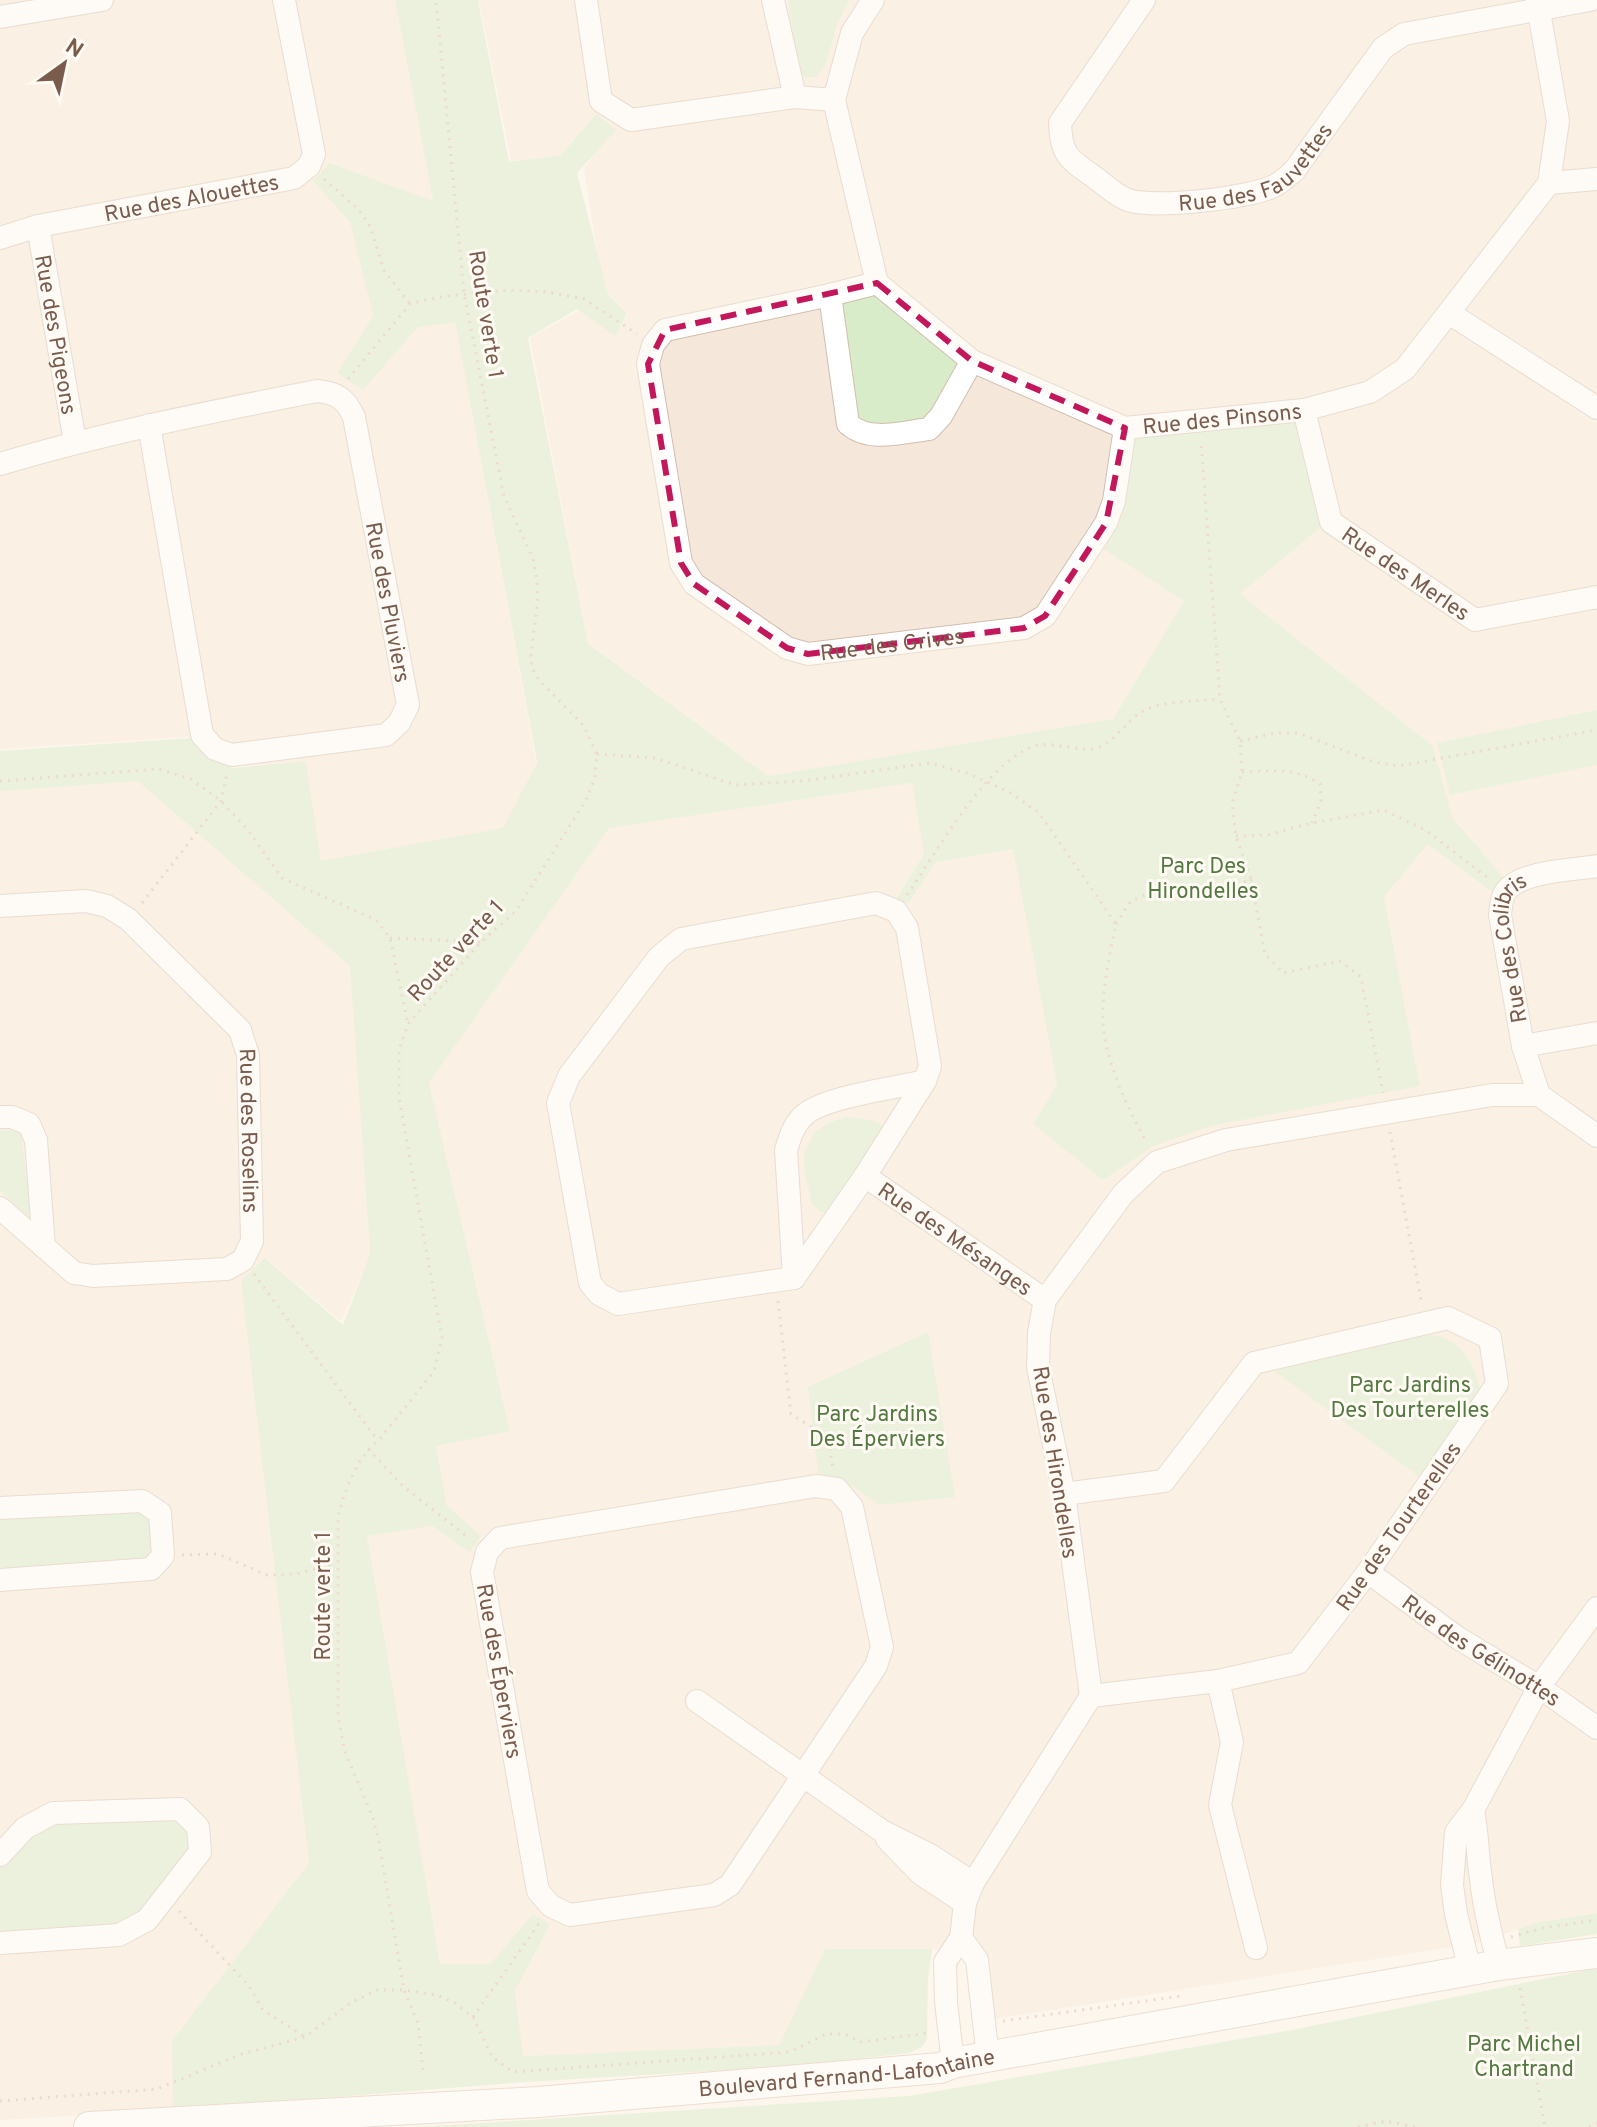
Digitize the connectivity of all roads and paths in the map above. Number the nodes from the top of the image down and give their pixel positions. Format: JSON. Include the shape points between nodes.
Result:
{"nodes":[{"id":1,"x":102,"y":0,"type":"edge"},
{"id":2,"x":284,"y":0,"type":"edge"},
{"id":3,"x":436,"y":0,"type":"edge"},
{"id":4,"x":586,"y":0,"type":"edge"},
{"id":5,"x":773,"y":0,"type":"edge"},
{"id":6,"x":873,"y":0,"type":"edge"},
{"id":7,"x":1144,"y":0,"type":"edge"},
{"id":8,"x":1590,"y":0,"type":"edge"},
{"id":9,"x":1538,"y":6,"type":"edge"},
{"id":10,"x":8,"y":10,"type":"edge"},
{"id":11,"x":795,"y":97,"type":"junction"},
{"id":12,"x":834,"y":100,"type":"junction"},
{"id":13,"x":309,"y":166,"type":"junction"},
{"id":14,"x":1597,"y":179,"type":"edge"},
{"id":15,"x":1549,"y":183,"type":"junction"},
{"id":16,"x":38,"y":226,"type":"junction"},
{"id":17,"x":0,"y":238,"type":"edge"},
{"id":18,"x":877,"y":283,"type":"junction"},
{"id":19,"x":464,"y":293,"type":"junction"},
{"id":20,"x":830,"y":295,"type":"junction"},
{"id":21,"x":410,"y":304,"type":"junction"},
{"id":22,"x":1449,"y":313,"type":"junction"},
{"id":23,"x":653,"y":345,"type":"junction"},
{"id":24,"x":972,"y":361,"type":"junction"},
{"id":25,"x":336,"y":393,"type":"junction"},
{"id":26,"x":1597,"y":408,"type":"edge"},
{"id":27,"x":1304,"y":410,"type":"junction"},
{"id":28,"x":1200,"y":420,"type":"junction"},
{"id":29,"x":149,"y":425,"type":"junction"},
{"id":30,"x":1125,"y":428,"type":"junction"},
{"id":31,"x":75,"y":442,"type":"junction"},
{"id":32,"x":0,"y":464,"type":"edge"},
{"id":33,"x":1597,"y":597,"type":"edge"},
{"id":34,"x":1220,"y":699,"type":"junction"},
{"id":35,"x":1597,"y":730,"type":"edge"},
{"id":36,"x":1240,"y":741,"type":"junction"},
{"id":37,"x":597,"y":754,"type":"junction"},
{"id":38,"x":232,"y":755,"type":"junction"},
{"id":39,"x":1242,"y":772,"type":"junction"},
{"id":40,"x":0,"y":781,"type":"edge"},
{"id":41,"x":985,"y":781,"type":"junction"},
{"id":42,"x":221,"y":801,"type":"junction"},
{"id":43,"x":1312,"y":823,"type":"junction"},
{"id":44,"x":1236,"y":836,"type":"junction"},
{"id":45,"x":1597,"y":866,"type":"edge"},
{"id":46,"x":1251,"y":879,"type":"junction"},
{"id":47,"x":1505,"y":892,"type":"junction"},
{"id":48,"x":0,"y":906,"type":"edge"},
{"id":49,"x":896,"y":911,"type":"junction"},
{"id":50,"x":128,"y":919,"type":"junction"},
{"id":51,"x":1116,"y":924,"type":"junction"},
{"id":52,"x":390,"y":938,"type":"junction"},
{"id":53,"x":481,"y":942,"type":"junction"},
{"id":54,"x":408,"y":1024,"type":"junction"},
{"id":55,"x":1597,"y":1033,"type":"edge"},
{"id":56,"x":1523,"y":1046,"type":"junction"},
{"id":57,"x":925,"y":1081,"type":"junction"},
{"id":58,"x":1539,"y":1095,"type":"junction"},
{"id":59,"x":1387,"y":1114,"type":"junction"},
{"id":60,"x":0,"y":1117,"type":"edge"},
{"id":61,"x":1597,"y":1136,"type":"edge"},
{"id":62,"x":1157,"y":1162,"type":"junction"},
{"id":63,"x":865,"y":1176,"type":"junction"},
{"id":64,"x":0,"y":1208,"type":"edge"},
{"id":65,"x":44,"y":1247,"type":"junction"},
{"id":66,"x":243,"y":1260,"type":"junction"},
{"id":67,"x":785,"y":1280,"type":"junction"},
{"id":68,"x":1045,"y":1300,"type":"junction"},
{"id":69,"x":1425,"y":1323,"type":"junction"},
{"id":70,"x":378,"y":1441,"type":"junction"},
{"id":71,"x":368,"y":1449,"type":"junction"},
{"id":72,"x":837,"y":1489,"type":"junction"},
{"id":73,"x":1064,"y":1494,"type":"junction"},
{"id":74,"x":0,"y":1508,"type":"edge"},
{"id":75,"x":487,"y":1552,"type":"junction"},
{"id":76,"x":163,"y":1556,"type":"junction"},
{"id":77,"x":336,"y":1563,"type":"junction"},
{"id":78,"x":1368,"y":1572,"type":"junction"},
{"id":79,"x":0,"y":1580,"type":"edge"},
{"id":80,"x":1597,"y":1608,"type":"edge"},
{"id":81,"x":1218,"y":1681,"type":"junction"},
{"id":82,"x":1539,"y":1687,"type":"junction"},
{"id":83,"x":1091,"y":1696,"type":"junction"},
{"id":84,"x":697,"y":1701,"type":"dead end"},
{"id":85,"x":1597,"y":1728,"type":"edge"},
{"id":86,"x":803,"y":1775,"type":"junction"},
{"id":87,"x":0,"y":1855,"type":"edge"},
{"id":88,"x":969,"y":1893,"type":"junction"},
{"id":89,"x":165,"y":1895,"type":"junction"},
{"id":90,"x":551,"y":1906,"type":"junction"},
{"id":91,"x":961,"y":1938,"type":"junction"},
{"id":92,"x":0,"y":1943,"type":"edge"},
{"id":93,"x":1256,"y":1948,"type":"dead end"},
{"id":94,"x":1597,"y":1953,"type":"edge"},
{"id":95,"x":1495,"y":1966,"type":"junction"},
{"id":96,"x":404,"y":1990,"type":"junction"},
{"id":97,"x":473,"y":2017,"type":"junction"},
{"id":98,"x":948,"y":2030,"type":"junction"},
{"id":99,"x":305,"y":2037,"type":"junction"},
{"id":100,"x":988,"y":2058,"type":"junction"},
{"id":101,"x":953,"y":2063,"type":"junction"},
{"id":102,"x":423,"y":2070,"type":"dead end"},
{"id":103,"x":0,"y":2101,"type":"edge"},
{"id":104,"x":1597,"y":2123,"type":"edge"},
{"id":105,"x":89,"y":2127,"type":"edge"},
{"id":106,"x":1358,"y":2127,"type":"edge"},
{"id":107,"x":1416,"y":2127,"type":"edge"},
{"id":108,"x":1545,"y":2127,"type":"edge"},
{"id":109,"x":1589,"y":2127,"type":"edge"}],
"edges":[{"from":1,"to":10,"type":"street"},
{"from":2,"to":13,"type":"street","name":"Rue des Alouettes","via":[[314,154]]},
{"from":3,"to":19,"type":"path","name":"Route verte 1"},
{"from":4,"to":11,"type":"street","via":[[601,101],[631,120]]},
{"from":5,"to":11,"type":"street"},
{"from":6,"to":12,"type":"street","via":[[852,33]]},
{"from":7,"to":9,"type":"street","name":"Rue des Fauvettes","via":[[1060,123],[1060,146],[1070,161],[1126,200],[1156,204],[1276,186],[1294,171],[1383,48],[1404,34]]},
{"from":8,"to":9,"type":"street","name":"Rue des Fauvettes"},
{"from":9,"to":15,"type":"street","name":"Rue des Pinsons","via":[[1558,121]]},
{"from":11,"to":12,"type":"street"},
{"from":12,"to":18,"type":"street"},
{"from":13,"to":16,"type":"street","name":"Rue des Alouettes","via":[[294,178]]},
{"from":13,"to":21,"type":"path","via":[[359,210],[384,270]]},
{"from":14,"to":15,"type":"street"},
{"from":15,"to":22,"type":"street","name":"Rue des Pinsons"},
{"from":16,"to":17,"type":"street","name":"Rue des Alouettes"},
{"from":16,"to":31,"type":"street","name":"Rue des Pigeons"},
{"from":18,"to":20,"type":"street"},
{"from":18,"to":24,"type":"street","name":"Rue des Pinsons"},
{"from":19,"to":21,"type":"path"},
{"from":19,"to":23,"type":"path","via":[[508,290],[584,299]]},
{"from":19,"to":37,"type":"path","name":"Route verte 1","via":[[504,496],[535,569],[532,668],[583,725]]},
{"from":20,"to":23,"type":"street","via":[[665,330]]},
{"from":20,"to":24,"type":"street","via":[[848,424],[860,434],[929,429]]},
{"from":21,"to":25,"type":"path"},
{"from":22,"to":26,"type":"street"},
{"from":22,"to":27,"type":"street","name":"Rue des Pinsons","via":[[1405,369],[1370,392]]},
{"from":23,"to":30,"type":"street","name":"Rue des Grives","via":[[648,364],[681,563],[694,584],[787,648],[808,654],[1024,628],[1045,616],[1106,523]]},
{"from":24,"to":30,"type":"street","name":"Rue des Pinsons"},
{"from":25,"to":29,"type":"street","via":[[317,391]]},
{"from":25,"to":38,"type":"street","name":"Rue des Pluviers","via":[[354,417],[408,705],[386,735]]},
{"from":27,"to":28,"type":"street","name":"Rue des Pinsons"},
{"from":27,"to":33,"type":"street","name":"Rue des Merles","via":[[1331,522],[1475,620]]},
{"from":28,"to":30,"type":"street","name":"Rue des Pinsons"},
{"from":28,"to":34,"type":"path"},
{"from":29,"to":31,"type":"street"},
{"from":29,"to":38,"type":"street","via":[[202,735],[215,749]]},
{"from":31,"to":32,"type":"street"},
{"from":34,"to":36,"type":"path"},
{"from":34,"to":41,"type":"path","via":[[1154,707],[1096,749],[1040,745],[1019,753]]},
{"from":35,"to":36,"type":"path","via":[[1398,766],[1298,733]]},
{"from":36,"to":39,"type":"path"},
{"from":37,"to":41,"type":"path","via":[[656,758],[735,785],[929,763]]},
{"from":37,"to":53,"type":"path","name":"Route verte 1","via":[[595,778],[570,828],[516,911]]},
{"from":38,"to":42,"type":"path"},
{"from":39,"to":43,"type":"path","via":[[1288,770],[1311,777],[1320,784],[1321,801]]},
{"from":39,"to":44,"type":"path","via":[[1232,803]]},
{"from":40,"to":42,"type":"path","via":[[158,769],[191,779]]},
{"from":41,"to":49,"type":"path"},
{"from":41,"to":51,"type":"path","via":[[1039,813]]},
{"from":42,"to":50,"type":"path"},
{"from":42,"to":52,"type":"path","via":[[282,878],[376,920]]},
{"from":43,"to":44,"type":"path","via":[[1267,835]]},
{"from":43,"to":47,"type":"path","via":[[1384,810],[1427,831]]},
{"from":44,"to":46,"type":"path"},
{"from":45,"to":47,"type":"street","name":"Rue des Colibris","via":[[1522,878]]},
{"from":46,"to":51,"type":"path","via":[[1234,886],[1150,892],[1130,902]]},
{"from":46,"to":59,"type":"path","via":[[1265,954],[1283,973],[1340,961],[1361,977]]},
{"from":47,"to":56,"type":"street","name":"Rue des Colibris","via":[[1500,915]]},
{"from":48,"to":50,"type":"street","name":"Rue des Roselins","via":[[86,901]]},
{"from":49,"to":57,"type":"street","via":[[907,928],[930,1066]]},
{"from":49,"to":67,"type":"street","via":[[876,903],[681,939],[659,957],[569,1076],[558,1103],[590,1283],[599,1294],[618,1304]]},
{"from":50,"to":66,"type":"street","name":"Rue des Roselins","via":[[240,1030],[248,1055],[252,1241]]},
{"from":51,"to":62,"type":"path","via":[[1103,1025],[1130,1114]]},
{"from":52,"to":53,"type":"path"},
{"from":52,"to":54,"type":"path"},
{"from":53,"to":54,"type":"path","name":"Route verte 1"},
{"from":54,"to":70,"type":"path","name":"Route verte 1","via":[[399,1050],[399,1098],[442,1338],[434,1371]]},
{"from":55,"to":56,"type":"street"},
{"from":56,"to":58,"type":"street","name":"Rue des Colibris"},
{"from":57,"to":63,"type":"street","name":"Rue des Mésanges"},
{"from":57,"to":67,"type":"street","via":[[818,1104],[792,1131],[786,1150]]},
{"from":58,"to":59,"type":"street","name":"Rue des Hirondelles","via":[[1492,1095]]},
{"from":58,"to":61,"type":"street"},
{"from":59,"to":62,"type":"street","name":"Rue des Hirondelles","via":[[1226,1140]]},
{"from":59,"to":69,"type":"path"},
{"from":60,"to":65,"type":"street","via":[[29,1124],[36,1140]]},
{"from":62,"to":68,"type":"street","name":"Rue des Hirondelles","via":[[1123,1194]]},
{"from":63,"to":67,"type":"street","name":"Rue des Mésanges"},
{"from":63,"to":68,"type":"street","name":"Rue des Mésanges"},
{"from":64,"to":65,"type":"street"},
{"from":65,"to":66,"type":"street","via":[[74,1273],[93,1276],[227,1269]]},
{"from":66,"to":70,"type":"path"},
{"from":67,"to":72,"type":"path","via":[[791,1414],[828,1438]]},
{"from":68,"to":73,"type":"street","name":"Rue des Hirondelles","via":[[1038,1367]]},
{"from":69,"to":73,"type":"street","name":"Rue des Tourterelles","via":[[1254,1363],[1164,1481]]},
{"from":69,"to":78,"type":"street","name":"Rue des Tourterelles","via":[[1448,1318],[1490,1338],[1497,1384]]},
{"from":70,"to":71,"type":"path","name":"Route verte 1"},
{"from":71,"to":75,"type":"path","via":[[403,1486]]},
{"from":71,"to":77,"type":"path","name":"Route verte 1","via":[[347,1485],[338,1516]]},
{"from":72,"to":75,"type":"street","name":"Rue des Éperviers","via":[[816,1486],[500,1538]]},
{"from":72,"to":86,"type":"street","via":[[852,1507],[882,1647],[876,1666]]},
{"from":73,"to":83,"type":"street","name":"Rue des Hirondelles"},
{"from":74,"to":76,"type":"street","via":[[142,1501],[160,1513]]},
{"from":75,"to":90,"type":"street","name":"Rue des Éperviers","via":[[482,1572],[538,1891]]},
{"from":76,"to":77,"type":"path","via":[[218,1554],[267,1575],[297,1574]]},
{"from":76,"to":79,"type":"street","via":[[151,1569]]},
{"from":77,"to":96,"type":"path","name":"Route verte 1","via":[[338,1717],[345,1752],[379,1842]]},
{"from":78,"to":81,"type":"street","name":"Rue des Tourterelles","via":[[1298,1663]]},
{"from":78,"to":82,"type":"street","name":"Rue des Gélinottes","via":[[1458,1638]]},
{"from":80,"to":82,"type":"street"},
{"from":81,"to":83,"type":"street","name":"Rue des Tourterelles"},
{"from":81,"to":93,"type":"street","via":[[1232,1742],[1220,1805]]},
{"from":82,"to":85,"type":"street","name":"Rue des Gélinottes"},
{"from":82,"to":95,"type":"street","via":[[1473,1810]]},
{"from":83,"to":88,"type":"street"},
{"from":84,"to":86,"type":"street"},
{"from":86,"to":88,"type":"street","via":[[882,1831],[930,1855]]},
{"from":86,"to":90,"type":"street","via":[[730,1885],[714,1895],[570,1915]]},
{"from":87,"to":89,"type":"street","via":[[25,1828],[53,1813],[180,1809],[198,1827],[200,1852]]},
{"from":88,"to":91,"type":"street"},
{"from":89,"to":92,"type":"street","via":[[147,1920],[119,1935]]},
{"from":89,"to":99,"type":"path","via":[[249,1986],[263,2010]]},
{"from":90,"to":97,"type":"path"},
{"from":91,"to":98,"type":"street","via":[[945,1962]]},
{"from":91,"to":100,"type":"street","via":[[977,1960]]},
{"from":94,"to":95,"type":"street","name":"Boulevard Fernand-Lafontaine"},
{"from":95,"to":100,"type":"street","name":"Boulevard Fernand-Lafontaine"},
{"from":95,"to":108,"type":"path"},
{"from":96,"to":97,"type":"path","via":[[437,1995]]},
{"from":96,"to":99,"type":"path","via":[[377,1990]]},
{"from":96,"to":102,"type":"path","name":"Route verte 1","via":[[418,2023]]},
{"from":97,"to":98,"type":"path","via":[[492,2057],[513,2072],[790,2052],[826,2034],[845,2034],[861,2042]]},
{"from":98,"to":101,"type":"street"},
{"from":99,"to":103,"type":"path","via":[[242,2054],[157,2089]]},
{"from":100,"to":101,"type":"street","name":"Boulevard Fernand-Lafontaine"},
{"from":101,"to":105,"type":"street","name":"Boulevard Fernand-Lafontaine","via":[[538,2102]]},
{"from":104,"to":109,"type":"path"},
{"from":106,"to":107,"type":"path","via":[[1386,2121]]}]}
